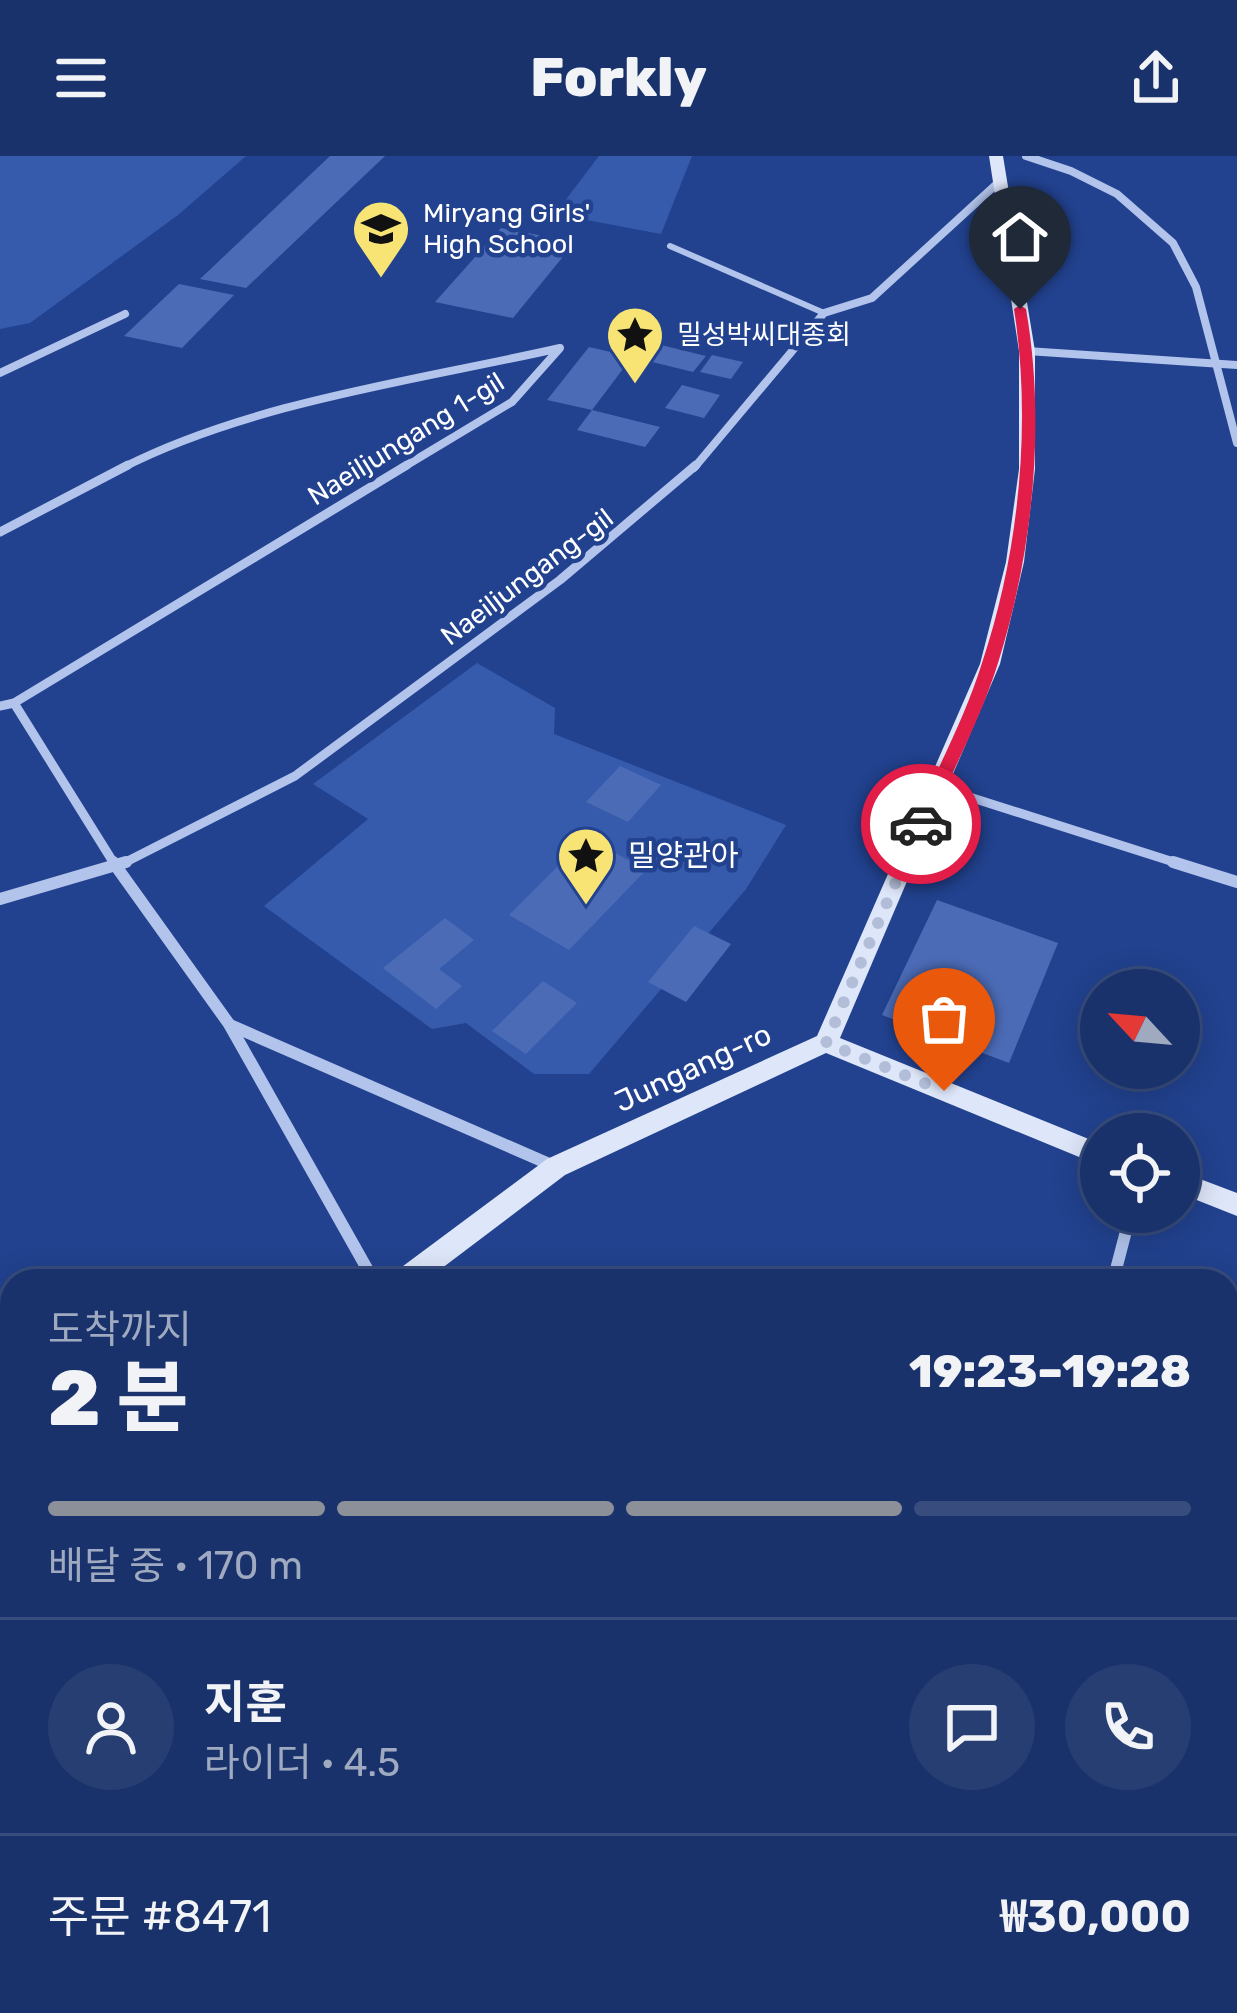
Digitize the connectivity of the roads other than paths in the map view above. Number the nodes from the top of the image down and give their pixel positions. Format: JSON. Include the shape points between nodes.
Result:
{"nodes":[{"id":1,"x":996,"y":156,"type":"edge"},
{"id":2,"x":1026,"y":156,"type":"edge"},
{"id":3,"x":1000,"y":182,"type":"junction"},
{"id":4,"x":670,"y":247,"type":"dead end"},
{"id":5,"x":824,"y":313,"type":"junction"},
{"id":6,"x":125,"y":314,"type":"dead end"},
{"id":7,"x":1027,"y":351,"type":"junction"},
{"id":8,"x":1216,"y":364,"type":"junction"},
{"id":9,"x":1237,"y":365,"type":"edge"},
{"id":10,"x":0,"y":373,"type":"edge"},
{"id":11,"x":1237,"y":443,"type":"edge"},
{"id":12,"x":0,"y":532,"type":"edge"},
{"id":13,"x":7,"y":704,"type":"edge"},
{"id":14,"x":938,"y":787,"type":"junction"},
{"id":15,"x":116,"y":867,"type":"junction"},
{"id":16,"x":1237,"y":883,"type":"edge"},
{"id":17,"x":0,"y":899,"type":"edge"},
{"id":18,"x":229,"y":1024,"type":"junction"},
{"id":19,"x":826,"y":1043,"type":"junction"},
{"id":20,"x":1080,"y":1146,"type":"edge"},
{"id":21,"x":556,"y":1166,"type":"junction"},
{"id":22,"x":1200,"y":1190,"type":"edge"},
{"id":23,"x":1237,"y":1205,"type":"edge"},
{"id":24,"x":1126,"y":1233,"type":"edge"},
{"id":25,"x":367,"y":1269,"type":"edge"},
{"id":26,"x":420,"y":1269,"type":"edge"},
{"id":27,"x":1116,"y":1269,"type":"edge"}],
"edges":[{"from":1,"to":3,"type":"main road"},
{"from":2,"to":8,"type":"street","via":[[1098,186],[1171,239],[1188,266]]},
{"from":3,"to":5,"type":"street","name":"Naeiljungang-gil","via":[[872,298]]},
{"from":3,"to":7,"type":"main road"},
{"from":4,"to":5,"type":"lane"},
{"from":5,"to":15,"type":"street","name":"Naeiljungang-gil","via":[[685,479],[628,526],[295,776]]},
{"from":6,"to":10,"type":"street"},
{"from":7,"to":8,"type":"street"},
{"from":7,"to":14,"type":"main road","via":[[1027,469],[1015,562],[990,664]]},
{"from":8,"to":9,"type":"street"},
{"from":8,"to":11,"type":"street"},
{"from":12,"to":13,"type":"street","name":"Naeiljungang 1-gil","via":[[154,452],[283,411],[560,348],[512,402]]},
{"from":13,"to":15,"type":"street"},
{"from":14,"to":16,"type":"street"},
{"from":14,"to":19,"type":"main road"},
{"from":15,"to":17,"type":"street","name":"Naeiljungang-gil"},
{"from":15,"to":18,"type":"street"},
{"from":18,"to":21,"type":"street"},
{"from":18,"to":25,"type":"street"},
{"from":19,"to":20,"type":"main road"},
{"from":19,"to":21,"type":"main road","name":"Jungang-ro"},
{"from":21,"to":26,"type":"main road","name":"Jungang-ro"},
{"from":22,"to":23,"type":"main road"},
{"from":24,"to":27,"type":"street"}]}
